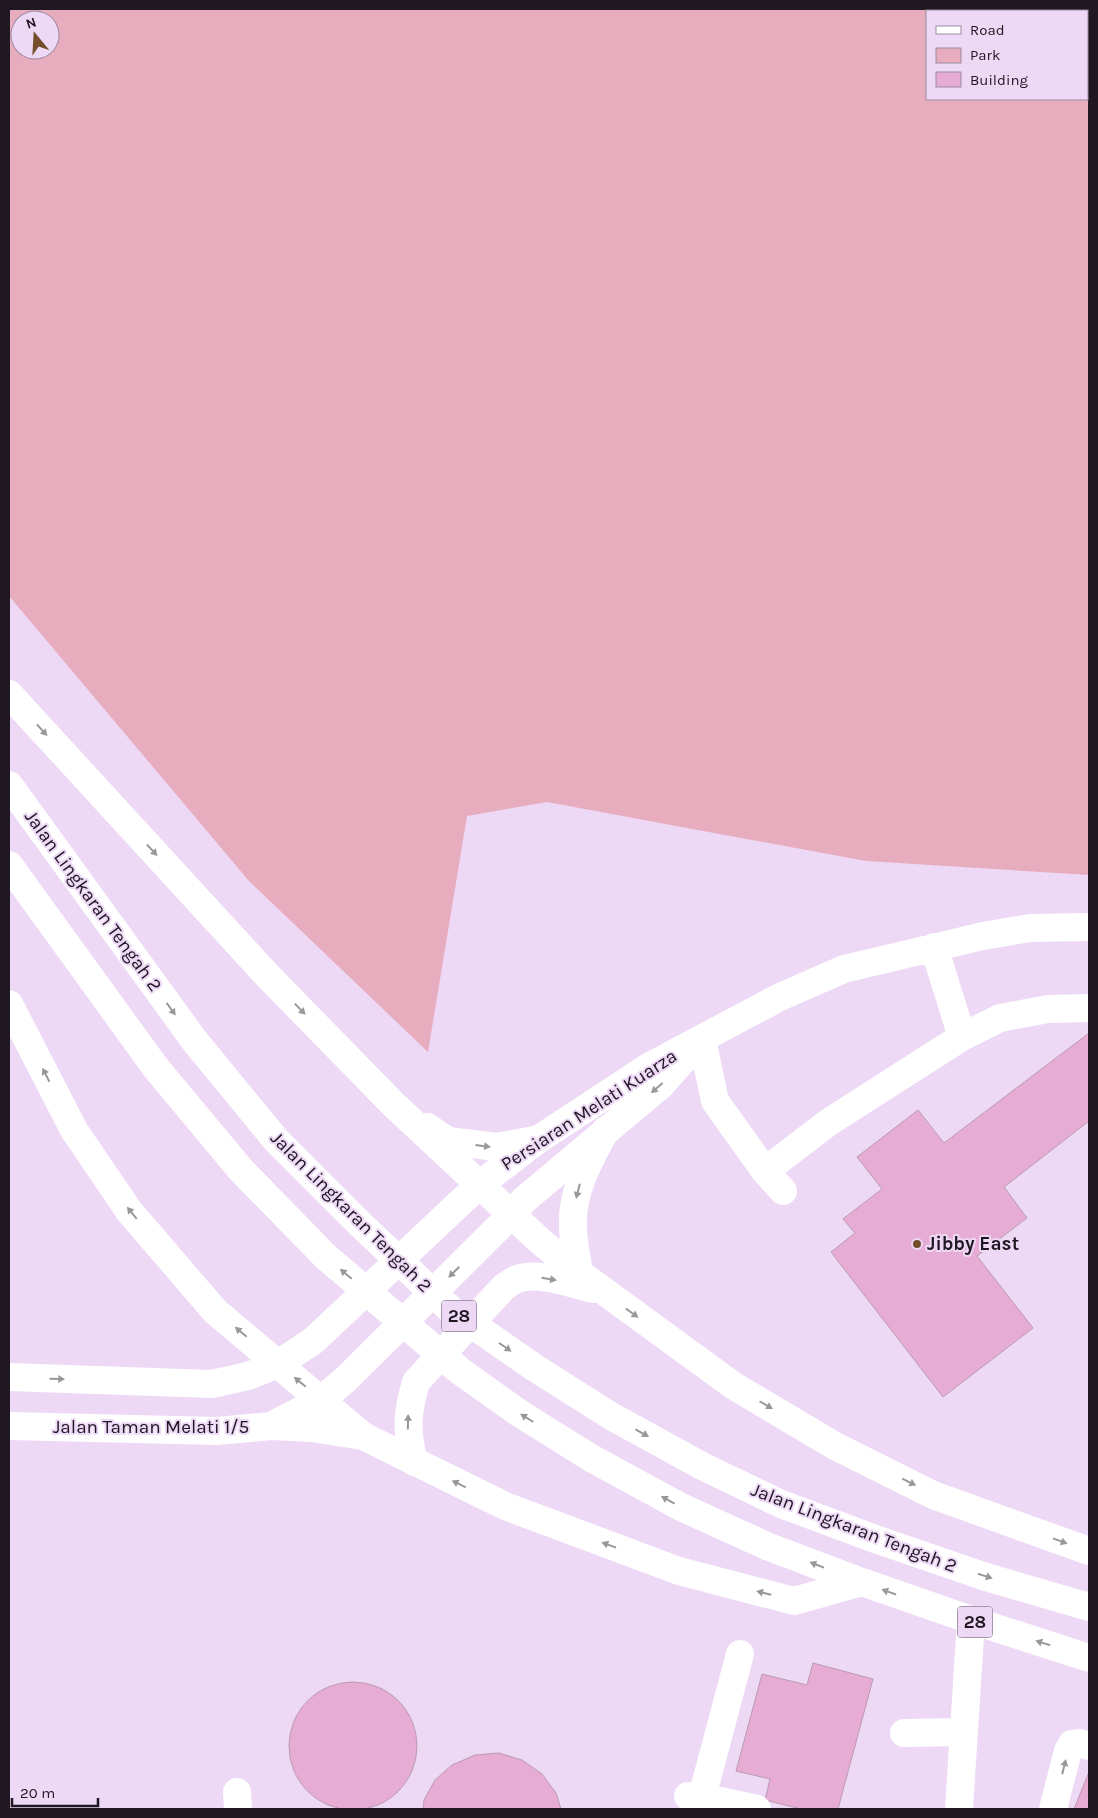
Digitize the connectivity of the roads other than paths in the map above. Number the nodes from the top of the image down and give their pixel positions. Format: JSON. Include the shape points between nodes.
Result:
{"nodes":[{"id":1,"x":9,"y":694,"type":"edge"},
{"id":2,"x":9,"y":785,"type":"edge"},
{"id":3,"x":9,"y":865,"type":"edge"},
{"id":4,"x":1089,"y":927,"type":"edge"},
{"id":5,"x":934,"y":948,"type":"junction"},
{"id":6,"x":9,"y":1004,"type":"edge"},
{"id":7,"x":1089,"y":1008,"type":"edge"},
{"id":8,"x":962,"y":1037,"type":"junction"},
{"id":9,"x":702,"y":1039,"type":"junction"},
{"id":10,"x":393,"y":1104,"type":"junction"},
{"id":11,"x":605,"y":1131,"type":"junction"},
{"id":12,"x":539,"y":1139,"type":"junction"},
{"id":13,"x":479,"y":1185,"type":"junction"},
{"id":14,"x":511,"y":1215,"type":"junction"},
{"id":15,"x":579,"y":1273,"type":"junction"},
{"id":16,"x":602,"y":1291,"type":"junction"},
{"id":17,"x":278,"y":1364,"type":"junction"},
{"id":18,"x":9,"y":1377,"type":"edge"},
{"id":19,"x":321,"y":1400,"type":"junction"},
{"id":20,"x":9,"y":1426,"type":"edge"},
{"id":21,"x":271,"y":1426,"type":"junction"},
{"id":22,"x":363,"y":1436,"type":"junction"},
{"id":23,"x":414,"y":1462,"type":"junction"},
{"id":24,"x":1089,"y":1552,"type":"edge"},
{"id":25,"x":862,"y":1582,"type":"junction"},
{"id":26,"x":1089,"y":1608,"type":"edge"},
{"id":27,"x":971,"y":1620,"type":"junction"},
{"id":28,"x":740,"y":1654,"type":"dead end"},
{"id":29,"x":1089,"y":1658,"type":"edge"},
{"id":30,"x":904,"y":1732,"type":"dead end"},
{"id":31,"x":963,"y":1732,"type":"junction"},
{"id":32,"x":1089,"y":1746,"type":"edge"},
{"id":33,"x":757,"y":1809,"type":"edge"},
{"id":34,"x":959,"y":1809,"type":"edge"},
{"id":35,"x":1053,"y":1809,"type":"edge"}],
"edges":[{"from":1,"to":10,"type":"main road","one_way":true,"via":[[266,974]]},
{"from":2,"to":26,"type":"main road","name":"Jalan Lingkaran Tengah 2","number":"28","one_way":true,"via":[[194,1040],[276,1140],[450,1309],[611,1416],[702,1466],[781,1504],[986,1577]]},
{"from":25,"to":3,"type":"main road","number":"28","one_way":true,"via":[[768,1547],[681,1508],[591,1458],[460,1371],[326,1257],[241,1170],[156,1068]]},
{"from":4,"to":5,"type":"main road","name":"Persiaran Melati Kuarza","via":[[1030,928]]},
{"from":5,"to":8,"type":"main road"},
{"from":5,"to":9,"type":"main road","name":"Persiaran Melati Kuarza","via":[[844,969],[780,997]]},
{"from":17,"to":6,"type":"main road","one_way":true,"via":[[215,1311],[130,1210],[74,1130]]},
{"from":7,"to":8,"type":"main road","via":[[1048,1008],[1000,1018]]},
{"from":8,"to":9,"type":"main road","via":[[829,1122],[774,1181],[715,1101]]},
{"from":9,"to":11,"type":"main road","name":"Persiaran Melati Kuarza","one_way":true,"via":[[661,1085]]},
{"from":9,"to":12,"type":"main road","name":"Persiaran Melati Kuarza","via":[[650,1066]]},
{"from":10,"to":12,"type":"main road","one_way":true,"via":[[448,1141],[498,1147]]},
{"from":10,"to":13,"type":"main road"},
{"from":11,"to":14,"type":"main road","name":"Persiaran Melati Kuarza","via":[[524,1200]]},
{"from":11,"to":15,"type":"main road","one_way":true,"via":[[581,1177],[575,1203],[572,1225]]},
{"from":12,"to":13,"type":"main road","name":"Persiaran Melati Kuarza"},
{"from":13,"to":14,"type":"main road"},
{"from":13,"to":17,"type":"main road","via":[[313,1341]]},
{"from":14,"to":15,"type":"main road"},
{"from":14,"to":19,"type":"main road","name":"Jalan Taman Melati 1/5","one_way":true},
{"from":15,"to":16,"type":"main road"},
{"from":23,"to":16,"type":"main road","one_way":true,"via":[[408,1423],[416,1382],[503,1288],[517,1279],[531,1277],[550,1278]]},
{"from":16,"to":24,"type":"main road","one_way":true,"via":[[734,1386],[835,1446],[933,1495]]},
{"from":18,"to":17,"type":"main road","one_way":true,"via":[[212,1384],[248,1376]]},
{"from":19,"to":17,"type":"main road","one_way":true},
{"from":19,"to":21,"type":"main road","name":"Jalan Taman Melati 1/5"},
{"from":19,"to":22,"type":"main road"},
{"from":20,"to":21,"type":"main road","name":"Jalan Taman Melati 1/5","via":[[217,1431]]},
{"from":21,"to":22,"type":"main road"},
{"from":22,"to":23,"type":"main road"},
{"from":25,"to":23,"type":"main road","one_way":true,"via":[[794,1600],[679,1571],[505,1506]]},
{"from":27,"to":25,"type":"main road","number":"28","one_way":true},
{"from":29,"to":27,"type":"main road","number":"28","one_way":true},
{"from":27,"to":31,"type":"main road"},
{"from":28,"to":33,"type":"main road","via":[[695,1796]]},
{"from":30,"to":31,"type":"main road"},
{"from":31,"to":34,"type":"main road"},
{"from":35,"to":32,"type":"main road","one_way":true,"via":[[1068,1751],[1072,1744]]}]}
